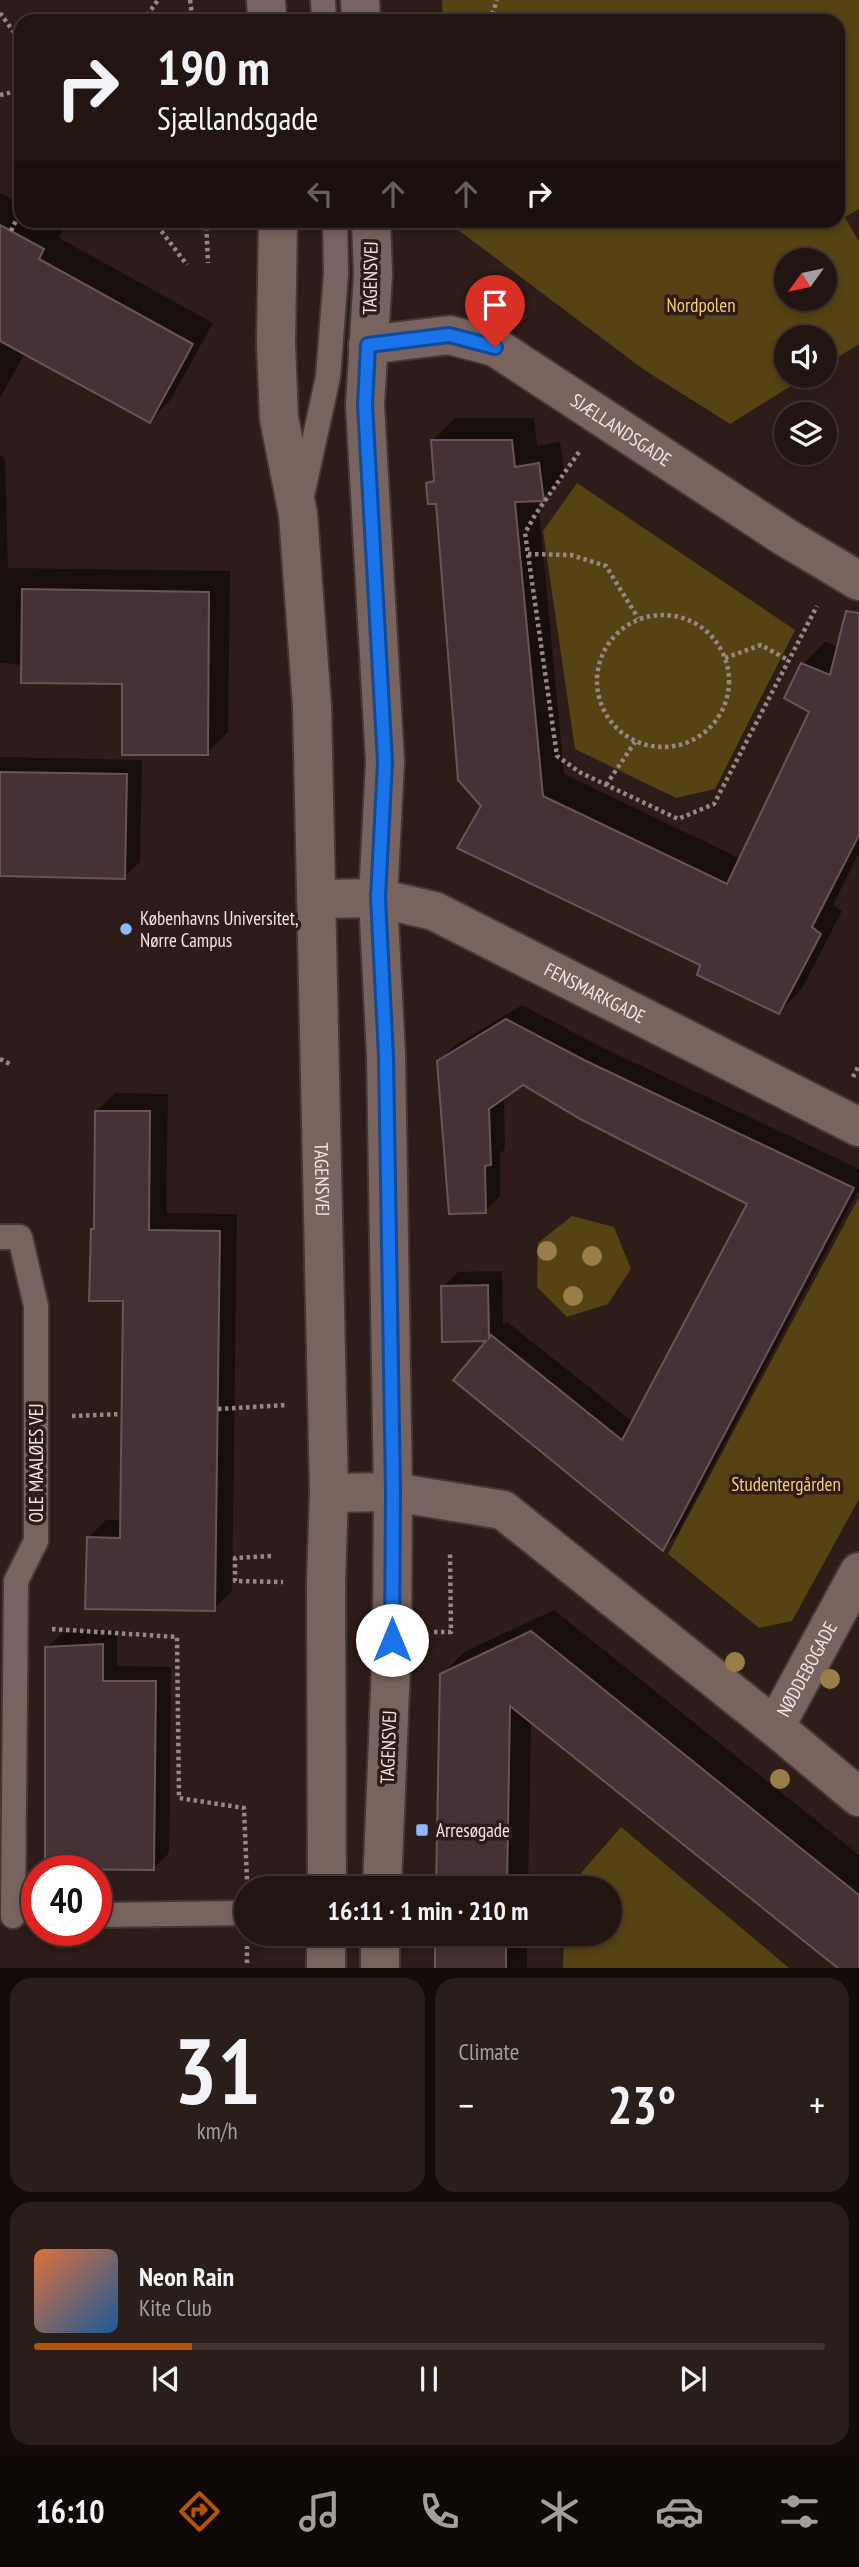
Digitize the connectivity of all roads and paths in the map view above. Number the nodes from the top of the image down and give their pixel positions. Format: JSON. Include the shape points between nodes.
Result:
{"nodes":[{"id":1,"x":0,"y":13,"type":"edge"},
{"id":2,"x":14,"y":32,"type":"edge"},
{"id":3,"x":14,"y":225,"type":"edge"},
{"id":4,"x":159,"y":228,"type":"edge"},
{"id":5,"x":206,"y":228,"type":"edge"},
{"id":6,"x":278,"y":228,"type":"edge"},
{"id":7,"x":335,"y":228,"type":"edge"},
{"id":8,"x":371,"y":228,"type":"edge"},
{"id":9,"x":11,"y":231,"type":"dead end"},
{"id":10,"x":208,"y":263,"type":"dead end"},
{"id":11,"x":187,"y":265,"type":"dead end"},
{"id":12,"x":368,"y":345,"type":"junction"},
{"id":13,"x":603,"y":418,"type":"junction"},
{"id":14,"x":298,"y":514,"type":"junction"},
{"id":15,"x":527,"y":554,"type":"junction"},
{"id":16,"x":848,"y":575,"type":"edge"},
{"id":17,"x":638,"y":618,"type":"junction"},
{"id":18,"x":725,"y":658,"type":"junction"},
{"id":19,"x":789,"y":660,"type":"junction"},
{"id":20,"x":635,"y":742,"type":"junction"},
{"id":21,"x":606,"y":785,"type":"junction"},
{"id":22,"x":378,"y":898,"type":"junction"},
{"id":23,"x":318,"y":899,"type":"junction"},
{"id":24,"x":0,"y":1059,"type":"edge"},
{"id":25,"x":10,"y":1064,"type":"dead end"},
{"id":26,"x":859,"y":1127,"type":"edge"},
{"id":27,"x":0,"y":1237,"type":"edge"},
{"id":28,"x":328,"y":1403,"type":"junction"},
{"id":29,"x":218,"y":1409,"type":"dead end"},
{"id":30,"x":121,"y":1414,"type":"dead end"},
{"id":31,"x":36,"y":1418,"type":"junction"},
{"id":32,"x":393,"y":1492,"type":"junction"},
{"id":33,"x":329,"y":1493,"type":"junction"},
{"id":34,"x":450,"y":1552,"type":"dead end"},
{"id":35,"x":271,"y":1556,"type":"dead end"},
{"id":36,"x":859,"y":1572,"type":"edge"},
{"id":37,"x":288,"y":1582,"type":"dead end"},
{"id":38,"x":16,"y":1626,"type":"junction"},
{"id":39,"x":451,"y":1632,"type":"dead end"},
{"id":40,"x":775,"y":1727,"type":"junction"},
{"id":41,"x":859,"y":1797,"type":"edge"},
{"id":42,"x":247,"y":1876,"type":"edge"},
{"id":43,"x":327,"y":1876,"type":"edge"},
{"id":44,"x":382,"y":1876,"type":"edge"},
{"id":45,"x":234,"y":1913,"type":"edge"},
{"id":46,"x":112,"y":1915,"type":"edge"},
{"id":47,"x":17,"y":1916,"type":"edge"},
{"id":48,"x":326,"y":1946,"type":"edge"},
{"id":49,"x":380,"y":1946,"type":"edge"},
{"id":50,"x":326,"y":1968,"type":"edge"},
{"id":51,"x":380,"y":1968,"type":"edge"}],
"edges":[{"from":1,"to":2,"type":"path"},
{"from":3,"to":9,"type":"path"},
{"from":4,"to":11,"type":"path"},
{"from":5,"to":10,"type":"path"},
{"from":6,"to":14,"type":"street","name":"TAGENSVEJ","via":[[279,418]]},
{"from":7,"to":14,"type":"lane","name":"TAGENSVEJ","via":[[328,377]]},
{"from":8,"to":12,"type":"street","name":"TAGENSVEJ"},
{"from":12,"to":13,"type":"street","name":"SJÆLLANDSGADE","via":[[449,335],[495,347]]},
{"from":12,"to":22,"type":"street","name":"TAGENSVEJ","via":[[365,405],[385,762]]},
{"from":13,"to":15,"type":"path","via":[[535,515],[525,533]]},
{"from":13,"to":16,"type":"street","name":"SJÆLLANDSGADE"},
{"from":14,"to":23,"type":"street","name":"TAGENSVEJ","via":[[312,706]]},
{"from":15,"to":17,"type":"path","via":[[571,555],[606,566]]},
{"from":15,"to":21,"type":"path","via":[[557,755]]},
{"from":16,"to":19,"type":"path"},
{"from":17,"to":18,"type":"path","via":[[680,616],[715,639]]},
{"from":17,"to":20,"type":"path","via":[[619,630],[604,648],[597,668],[603,712]]},
{"from":18,"to":19,"type":"path","via":[[761,645]]},
{"from":18,"to":20,"type":"path","via":[[730,680],[716,722],[699,737],[679,745]]},
{"from":19,"to":21,"type":"path","via":[[714,804],[678,819]]},
{"from":20,"to":21,"type":"path"},
{"from":22,"to":23,"type":"street","name":"FENSMARKGADE"},
{"from":22,"to":26,"type":"street","name":"FENSMARKGADE","via":[[435,911]]},
{"from":22,"to":32,"type":"street","name":"TAGENSVEJ","via":[[386,1056]]},
{"from":23,"to":28,"type":"street","name":"TAGENSVEJ"},
{"from":24,"to":25,"type":"path"},
{"from":27,"to":31,"type":"lane","name":"OLE MAALØES VEJ","via":[[20,1237],[36,1306]]},
{"from":28,"to":29,"type":"path"},
{"from":28,"to":33,"type":"street","name":"TAGENSVEJ"},
{"from":30,"to":31,"type":"path"},
{"from":31,"to":38,"type":"lane","name":"OLE MAALØES VEJ","via":[[36,1541],[16,1581]]},
{"from":32,"to":33,"type":"street"},
{"from":32,"to":40,"type":"street","via":[[503,1510]]},
{"from":32,"to":44,"type":"street","name":"TAGENSVEJ"},
{"from":33,"to":43,"type":"street","name":"TAGENSVEJ"},
{"from":34,"to":39,"type":"path"},
{"from":35,"to":37,"type":"path","via":[[235,1558],[235,1581]]},
{"from":36,"to":40,"type":"street","name":"NØDDEBOGADE"},
{"from":38,"to":42,"type":"path","via":[[177,1637],[179,1798],[244,1808]]},
{"from":38,"to":47,"type":"lane","name":"OLE MAALØES VEJ"},
{"from":40,"to":41,"type":"street"},
{"from":45,"to":46,"type":"lane"},
{"from":48,"to":50,"type":"street"},
{"from":49,"to":51,"type":"street"}]}
